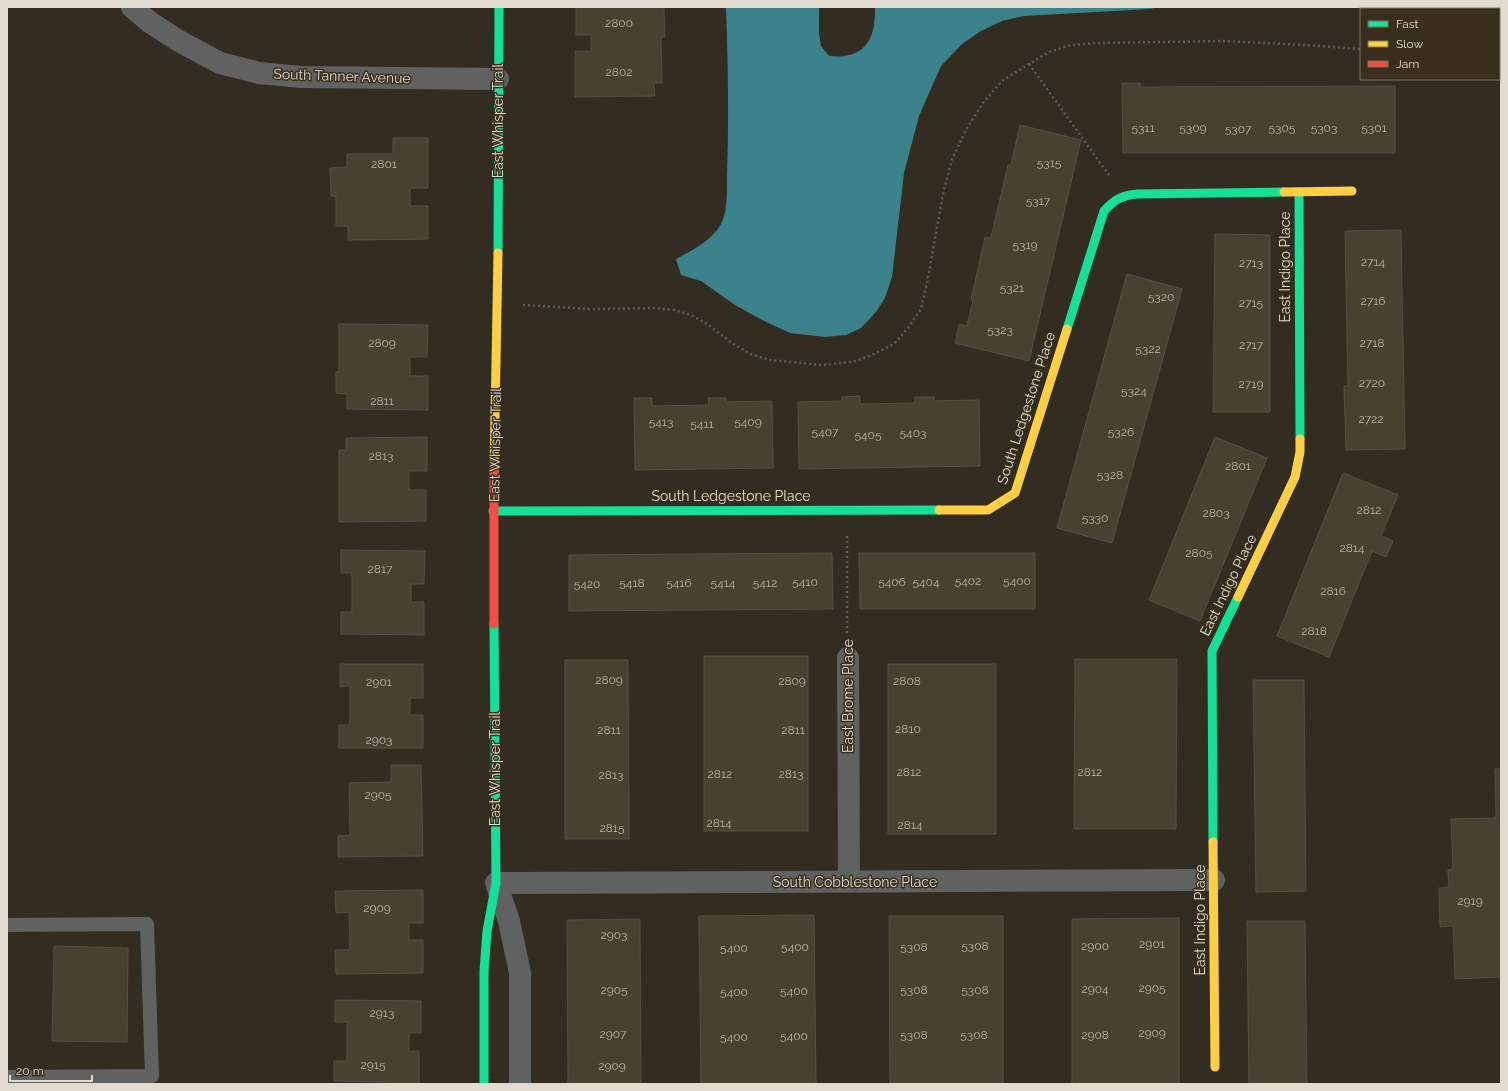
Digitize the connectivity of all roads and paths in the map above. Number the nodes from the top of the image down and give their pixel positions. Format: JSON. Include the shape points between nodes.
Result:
{"nodes":[{"id":1,"x":132,"y":7,"type":"edge"},
{"id":2,"x":499,"y":7,"type":"edge"},
{"id":3,"x":1360,"y":49,"type":"edge"},
{"id":4,"x":1029,"y":64,"type":"junction"},
{"id":5,"x":498,"y":79,"type":"junction"},
{"id":6,"x":1352,"y":191,"type":"dead end"},
{"id":7,"x":1299,"y":192,"type":"junction"},
{"id":8,"x":1124,"y":195,"type":"junction"},
{"id":9,"x":498,"y":305,"type":"junction"},
{"id":10,"x":847,"y":509,"type":"junction"},
{"id":11,"x":493,"y":511,"type":"junction"},
{"id":12,"x":848,"y":658,"type":"joint"},
{"id":13,"x":1214,"y":880,"type":"junction"},
{"id":14,"x":849,"y":882,"type":"junction"},
{"id":15,"x":496,"y":884,"type":"junction"},
{"id":16,"x":7,"y":924,"type":"edge"},
{"id":17,"x":1215,"y":1067,"type":"dead end"},
{"id":18,"x":7,"y":1077,"type":"edge"},
{"id":19,"x":484,"y":1084,"type":"edge"},
{"id":20,"x":520,"y":1084,"type":"edge"}],
"edges":[{"from":1,"to":5,"type":"street","name":"South Tanner Avenue","via":[[179,41],[220,63],[259,73],[301,77]]},
{"from":2,"to":5,"type":"street","name":"East Whisper Trail"},
{"from":3,"to":4,"type":"path","via":[[1224,41],[1100,43],[1071,45],[1049,52]]},
{"from":4,"to":8,"type":"path"},
{"from":4,"to":9,"type":"path","via":[[1002,81],[983,103],[966,130],[952,159],[943,194],[921,308],[894,344],[872,355],[852,362],[822,365],[770,360],[750,354],[706,324],[674,310]]},
{"from":5,"to":9,"type":"street","name":"East Whisper Trail"},
{"from":6,"to":7,"type":"street"},
{"from":7,"to":8,"type":"street"},
{"from":7,"to":13,"type":"street","name":"East Indigo Place","via":[[1300,452],[1295,477],[1212,651]]},
{"from":8,"to":10,"type":"street","name":"South Ledgestone Place","via":[[1114,200],[1104,211],[1015,493],[988,510]]},
{"from":9,"to":11,"type":"street","name":"East Whisper Trail"},
{"from":10,"to":11,"type":"street","name":"South Ledgestone Place"},
{"from":10,"to":12,"type":"path","name":"East Brome Place"},
{"from":11,"to":15,"type":"street","name":"East Whisper Trail"},
{"from":12,"to":14,"type":"street","name":"East Brome Place"},
{"from":13,"to":14,"type":"street","name":"South Cobblestone Place"},
{"from":13,"to":17,"type":"street","name":"East Indigo Place"},
{"from":14,"to":15,"type":"street","name":"South Cobblestone Place"},
{"from":15,"to":19,"type":"street","name":"East Whisper Trail","via":[[487,931],[484,971]]},
{"from":15,"to":20,"type":"street","name":"East Whisper Trail","via":[[509,921],[520,972]]},
{"from":16,"to":18,"type":"lane","via":[[147,924],[152,1076]]}]}
